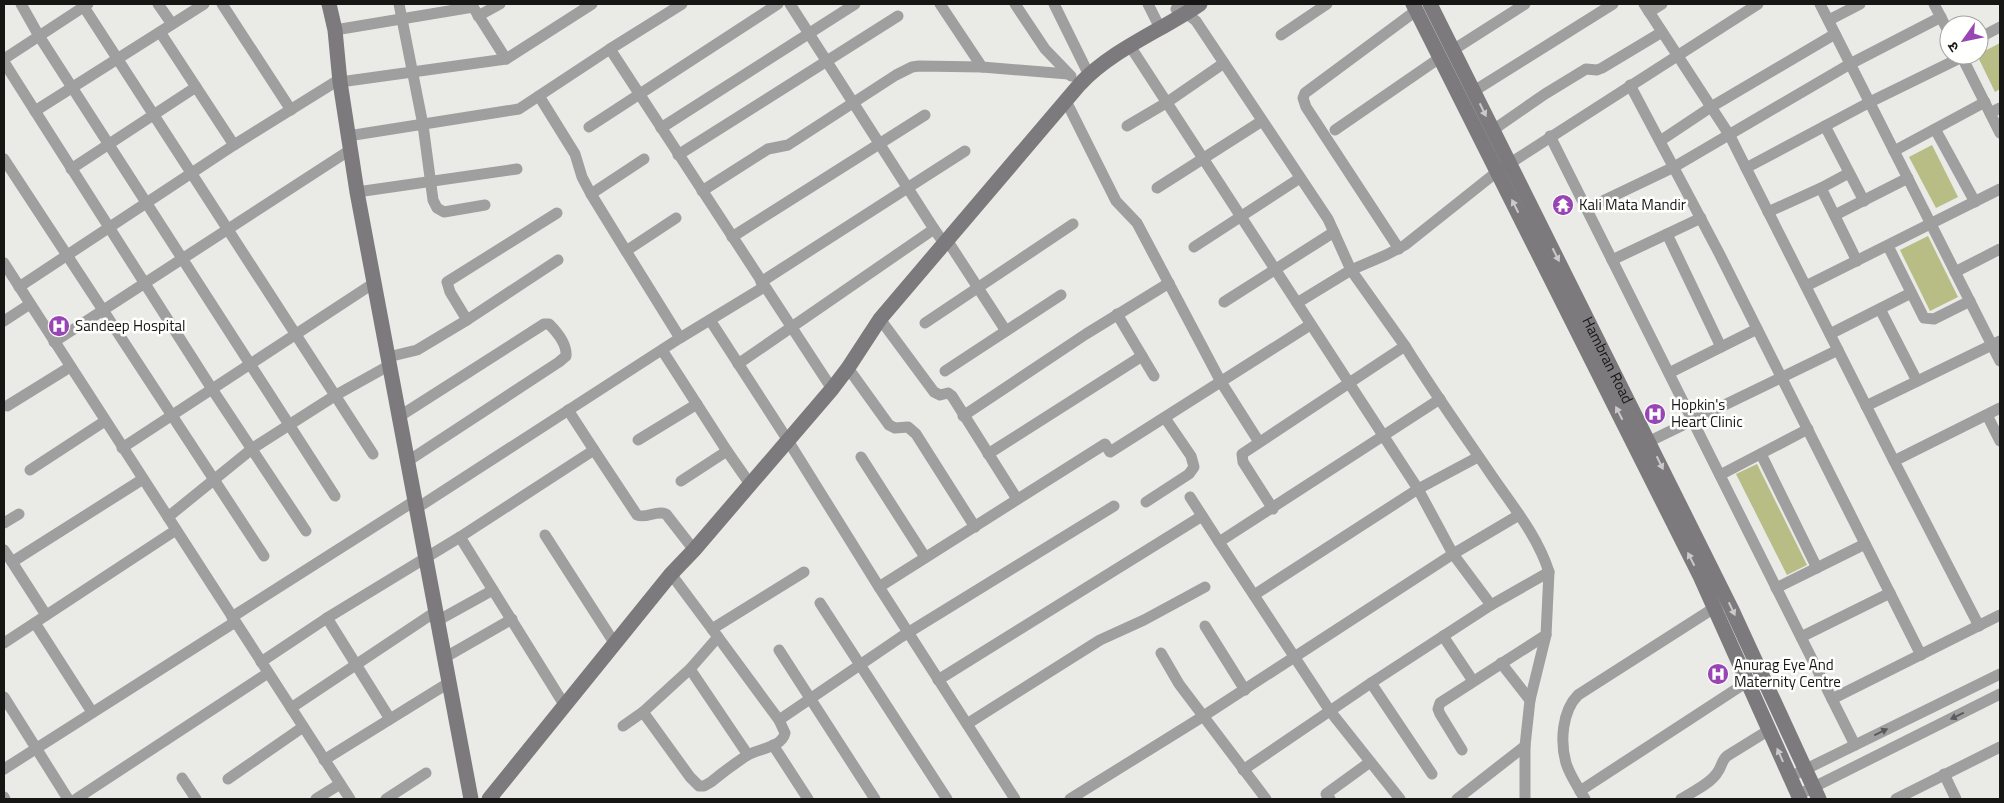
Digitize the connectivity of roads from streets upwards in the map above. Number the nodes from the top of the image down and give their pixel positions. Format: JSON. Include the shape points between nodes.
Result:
{"nodes":[{"id":1,"x":20,"y":4,"type":"edge"},
{"id":2,"x":158,"y":4,"type":"edge"},
{"id":3,"x":204,"y":4,"type":"edge"},
{"id":4,"x":222,"y":4,"type":"edge"},
{"id":5,"x":329,"y":4,"type":"edge"},
{"id":6,"x":399,"y":4,"type":"edge"},
{"id":7,"x":500,"y":4,"type":"edge"},
{"id":8,"x":590,"y":4,"type":"edge"},
{"id":9,"x":682,"y":4,"type":"edge"},
{"id":10,"x":778,"y":4,"type":"edge"},
{"id":11,"x":790,"y":4,"type":"edge"},
{"id":12,"x":854,"y":4,"type":"edge"},
{"id":13,"x":940,"y":4,"type":"edge"},
{"id":14,"x":1016,"y":4,"type":"edge"},
{"id":15,"x":1054,"y":4,"type":"edge"},
{"id":16,"x":1148,"y":4,"type":"edge"},
{"id":17,"x":1200,"y":4,"type":"edge"},
{"id":18,"x":1327,"y":4,"type":"edge"},
{"id":19,"x":1525,"y":4,"type":"edge"},
{"id":20,"x":1613,"y":4,"type":"edge"},
{"id":21,"x":1662,"y":4,"type":"edge"},
{"id":22,"x":1758,"y":4,"type":"edge"},
{"id":23,"x":1820,"y":4,"type":"edge"},
{"id":24,"x":1860,"y":4,"type":"edge"},
{"id":25,"x":85,"y":5,"type":"edge"},
{"id":26,"x":1424,"y":5,"type":"edge"},
{"id":27,"x":1646,"y":8,"type":"edge"},
{"id":28,"x":474,"y":9,"type":"edge"},
{"id":29,"x":1180,"y":9,"type":"edge"},
{"id":30,"x":898,"y":16,"type":"dead end"},
{"id":31,"x":1939,"y":18,"type":"edge"},
{"id":32,"x":402,"y":19,"type":"junction"},
{"id":33,"x":1829,"y":20,"type":"junction"},
{"id":34,"x":172,"y":24,"type":"junction"},
{"id":35,"x":1160,"y":28,"type":"junction"},
{"id":36,"x":335,"y":30,"type":"junction"},
{"id":37,"x":160,"y":32,"type":"junction"},
{"id":38,"x":1662,"y":32,"type":"junction"},
{"id":39,"x":809,"y":33,"type":"junction"},
{"id":40,"x":1836,"y":34,"type":"junction"},
{"id":41,"x":1281,"y":35,"type":"dead end"},
{"id":42,"x":39,"y":36,"type":"junction"},
{"id":43,"x":1130,"y":46,"type":"junction"},
{"id":44,"x":610,"y":49,"type":"junction"},
{"id":45,"x":1447,"y":53,"type":"junction"},
{"id":46,"x":1677,"y":55,"type":"junction"},
{"id":47,"x":506,"y":59,"type":"junction"},
{"id":48,"x":4,"y":60,"type":"edge"},
{"id":49,"x":117,"y":60,"type":"junction"},
{"id":50,"x":826,"y":61,"type":"junction"},
{"id":51,"x":1224,"y":63,"type":"junction"},
{"id":52,"x":1850,"y":64,"type":"junction"},
{"id":53,"x":1943,"y":65,"type":"edge"},
{"id":54,"x":1966,"y":65,"type":"edge"},
{"id":55,"x":982,"y":67,"type":"junction"},
{"id":56,"x":411,"y":71,"type":"junction"},
{"id":57,"x":1079,"y":77,"type":"junction"},
{"id":58,"x":340,"y":80,"type":"junction"},
{"id":59,"x":1630,"y":85,"type":"junction"},
{"id":60,"x":196,"y":87,"type":"junction"},
{"id":61,"x":72,"y":88,"type":"junction"},
{"id":62,"x":1474,"y":91,"type":"junction"},
{"id":63,"x":639,"y":94,"type":"junction"},
{"id":64,"x":539,"y":96,"type":"junction"},
{"id":65,"x":1066,"y":100,"type":"junction"},
{"id":66,"x":1870,"y":102,"type":"junction"},
{"id":67,"x":1985,"y":102,"type":"junction"},
{"id":68,"x":853,"y":103,"type":"junction"},
{"id":69,"x":1166,"y":103,"type":"junction"},
{"id":70,"x":1711,"y":107,"type":"junction"},
{"id":71,"x":291,"y":110,"type":"junction"},
{"id":72,"x":1995,"y":110,"type":"edge"},
{"id":73,"x":35,"y":111,"type":"junction"},
{"id":74,"x":153,"y":115,"type":"junction"},
{"id":75,"x":925,"y":115,"type":"dead end"},
{"id":76,"x":1262,"y":121,"type":"junction"},
{"id":77,"x":423,"y":125,"type":"junction"},
{"id":78,"x":1127,"y":126,"type":"dead end"},
{"id":79,"x":1825,"y":126,"type":"junction"},
{"id":80,"x":589,"y":127,"type":"dead end"},
{"id":81,"x":661,"y":128,"type":"junction"},
{"id":82,"x":1935,"y":129,"type":"junction"},
{"id":83,"x":1335,"y":130,"type":"dead end"},
{"id":84,"x":1493,"y":130,"type":"junction"},
{"id":85,"x":2000,"y":133,"type":"edge"},
{"id":86,"x":1550,"y":136,"type":"junction"},
{"id":87,"x":1730,"y":136,"type":"junction"},
{"id":88,"x":1660,"y":141,"type":"junction"},
{"id":89,"x":349,"y":143,"type":"junction"},
{"id":90,"x":108,"y":144,"type":"junction"},
{"id":91,"x":880,"y":144,"type":"junction"},
{"id":92,"x":234,"y":145,"type":"junction"},
{"id":93,"x":965,"y":151,"type":"dead end"},
{"id":94,"x":1894,"y":151,"type":"junction"},
{"id":95,"x":678,"y":155,"type":"junction"},
{"id":96,"x":644,"y":158,"type":"dead end"},
{"id":97,"x":4,"y":159,"type":"edge"},
{"id":98,"x":1203,"y":159,"type":"junction"},
{"id":99,"x":1504,"y":167,"type":"junction"},
{"id":100,"x":1674,"y":167,"type":"junction"},
{"id":101,"x":517,"y":168,"type":"dead end"},
{"id":102,"x":1746,"y":168,"type":"junction"},
{"id":103,"x":71,"y":169,"type":"junction"},
{"id":104,"x":1849,"y":173,"type":"junction"},
{"id":105,"x":193,"y":174,"type":"junction"},
{"id":106,"x":1300,"y":178,"type":"junction"},
{"id":107,"x":1908,"y":178,"type":"junction"},
{"id":108,"x":430,"y":181,"type":"junction"},
{"id":109,"x":907,"y":187,"type":"junction"},
{"id":110,"x":1157,"y":188,"type":"dead end"},
{"id":111,"x":1821,"y":188,"type":"junction"},
{"id":112,"x":2000,"y":189,"type":"edge"},
{"id":113,"x":702,"y":191,"type":"junction"},
{"id":114,"x":357,"y":192,"type":"junction"},
{"id":115,"x":591,"y":194,"type":"junction"},
{"id":116,"x":1864,"y":200,"type":"junction"},
{"id":117,"x":1975,"y":202,"type":"junction"},
{"id":118,"x":147,"y":204,"type":"junction"},
{"id":119,"x":485,"y":205,"type":"dead end"},
{"id":120,"x":1586,"y":209,"type":"junction"},
{"id":121,"x":1768,"y":212,"type":"junction"},
{"id":122,"x":557,"y":213,"type":"dead end"},
{"id":123,"x":1835,"y":215,"type":"junction"},
{"id":124,"x":1240,"y":217,"type":"junction"},
{"id":125,"x":676,"y":218,"type":"dead end"},
{"id":126,"x":1701,"y":218,"type":"junction"},
{"id":127,"x":1073,"y":224,"type":"dead end"},
{"id":128,"x":1932,"y":225,"type":"junction"},
{"id":129,"x":109,"y":229,"type":"junction"},
{"id":130,"x":226,"y":230,"type":"junction"},
{"id":131,"x":934,"y":230,"type":"junction"},
{"id":132,"x":1334,"y":232,"type":"junction"},
{"id":133,"x":1667,"y":234,"type":"junction"},
{"id":134,"x":732,"y":237,"type":"junction"},
{"id":135,"x":946,"y":241,"type":"junction"},
{"id":136,"x":1888,"y":246,"type":"junction"},
{"id":137,"x":1194,"y":247,"type":"dead end"},
{"id":138,"x":1399,"y":248,"type":"junction"},
{"id":139,"x":2000,"y":249,"type":"edge"},
{"id":140,"x":626,"y":251,"type":"junction"},
{"id":141,"x":68,"y":255,"type":"junction"},
{"id":142,"x":182,"y":259,"type":"junction"},
{"id":143,"x":558,"y":260,"type":"dead end"},
{"id":144,"x":1612,"y":260,"type":"junction"},
{"id":145,"x":1857,"y":261,"type":"junction"},
{"id":146,"x":4,"y":263,"type":"edge"},
{"id":147,"x":1354,"y":268,"type":"junction"},
{"id":148,"x":1275,"y":271,"type":"junction"},
{"id":149,"x":1955,"y":272,"type":"junction"},
{"id":150,"x":146,"y":282,"type":"junction"},
{"id":151,"x":374,"y":283,"type":"junction"},
{"id":152,"x":1169,"y":283,"type":"junction"},
{"id":153,"x":763,"y":284,"type":"junction"},
{"id":154,"x":1806,"y":286,"type":"junction"},
{"id":155,"x":19,"y":287,"type":"junction"},
{"id":156,"x":979,"y":288,"type":"junction"},
{"id":157,"x":1911,"y":293,"type":"junction"},
{"id":158,"x":1060,"y":295,"type":"dead end"},
{"id":159,"x":1970,"y":301,"type":"junction"},
{"id":160,"x":1224,"y":302,"type":"dead end"},
{"id":161,"x":1297,"y":303,"type":"junction"},
{"id":162,"x":30,"y":304,"type":"junction"},
{"id":163,"x":104,"y":309,"type":"junction"},
{"id":164,"x":1880,"y":309,"type":"junction"},
{"id":165,"x":1117,"y":314,"type":"junction"},
{"id":166,"x":880,"y":319,"type":"junction"},
{"id":167,"x":467,"y":320,"type":"junction"},
{"id":168,"x":710,"y":320,"type":"junction"},
{"id":169,"x":4,"y":321,"type":"edge"},
{"id":170,"x":925,"y":323,"type":"dead end"},
{"id":171,"x":1310,"y":325,"type":"junction"},
{"id":172,"x":790,"y":327,"type":"junction"},
{"id":173,"x":1757,"y":328,"type":"junction"},
{"id":174,"x":1006,"y":330,"type":"junction"},
{"id":175,"x":1830,"y":334,"type":"junction"},
{"id":176,"x":295,"y":335,"type":"junction"},
{"id":177,"x":680,"y":338,"type":"junction"},
{"id":178,"x":54,"y":342,"type":"junction"},
{"id":179,"x":1996,"y":343,"type":"edge"},
{"id":180,"x":1405,"y":346,"type":"junction"},
{"id":181,"x":1721,"y":347,"type":"junction"},
{"id":182,"x":662,"y":350,"type":"junction"},
{"id":183,"x":1838,"y":350,"type":"junction"},
{"id":184,"x":1142,"y":356,"type":"junction"},
{"id":185,"x":389,"y":361,"type":"junction"},
{"id":186,"x":2000,"y":362,"type":"edge"},
{"id":187,"x":250,"y":364,"type":"junction"},
{"id":188,"x":738,"y":364,"type":"junction"},
{"id":189,"x":70,"y":367,"type":"junction"},
{"id":190,"x":848,"y":368,"type":"junction"},
{"id":191,"x":945,"y":371,"type":"dead end"},
{"id":192,"x":1668,"y":373,"type":"junction"},
{"id":193,"x":1154,"y":376,"type":"dead end"},
{"id":194,"x":1782,"y":378,"type":"junction"},
{"id":195,"x":1917,"y":381,"type":"junction"},
{"id":196,"x":1220,"y":382,"type":"junction"},
{"id":197,"x":1348,"y":383,"type":"junction"},
{"id":198,"x":212,"y":389,"type":"junction"},
{"id":199,"x":832,"y":389,"type":"junction"},
{"id":200,"x":336,"y":395,"type":"junction"},
{"id":201,"x":1440,"y":399,"type":"junction"},
{"id":202,"x":697,"y":404,"type":"junction"},
{"id":203,"x":8,"y":406,"type":"dead end"},
{"id":204,"x":1866,"y":406,"type":"junction"},
{"id":205,"x":2000,"y":408,"type":"edge"},
{"id":206,"x":568,"y":410,"type":"junction"},
{"id":207,"x":1987,"y":415,"type":"junction"},
{"id":208,"x":172,"y":416,"type":"junction"},
{"id":209,"x":400,"y":416,"type":"junction"},
{"id":210,"x":963,"y":416,"type":"junction"},
{"id":211,"x":1165,"y":418,"type":"junction"},
{"id":212,"x":105,"y":421,"type":"junction"},
{"id":213,"x":1693,"y":421,"type":"junction"},
{"id":214,"x":290,"y":425,"type":"junction"},
{"id":215,"x":1808,"y":430,"type":"junction"},
{"id":216,"x":1384,"y":437,"type":"junction"},
{"id":217,"x":787,"y":439,"type":"junction"},
{"id":218,"x":638,"y":440,"type":"dead end"},
{"id":219,"x":1650,"y":441,"type":"junction"},
{"id":220,"x":2000,"y":441,"type":"edge"},
{"id":221,"x":1259,"y":442,"type":"junction"},
{"id":222,"x":122,"y":448,"type":"junction"},
{"id":223,"x":252,"y":448,"type":"junction"},
{"id":224,"x":594,"y":450,"type":"junction"},
{"id":225,"x":726,"y":452,"type":"junction"},
{"id":226,"x":373,"y":454,"type":"dead end"},
{"id":227,"x":988,"y":454,"type":"junction"},
{"id":228,"x":1761,"y":454,"type":"junction"},
{"id":229,"x":1478,"y":456,"type":"junction"},
{"id":230,"x":861,"y":457,"type":"dead end"},
{"id":231,"x":408,"y":461,"type":"junction"},
{"id":232,"x":1894,"y":461,"type":"junction"},
{"id":233,"x":30,"y":470,"type":"dead end"},
{"id":234,"x":1720,"y":475,"type":"junction"},
{"id":235,"x":143,"y":479,"type":"junction"},
{"id":236,"x":214,"y":479,"type":"junction"},
{"id":237,"x":681,"y":481,"type":"dead end"},
{"id":238,"x":750,"y":484,"type":"junction"},
{"id":239,"x":1418,"y":489,"type":"junction"},
{"id":240,"x":335,"y":496,"type":"dead end"},
{"id":241,"x":1190,"y":497,"type":"dead end"},
{"id":242,"x":1017,"y":499,"type":"junction"},
{"id":243,"x":1146,"y":502,"type":"dead end"},
{"id":244,"x":417,"y":504,"type":"junction"},
{"id":245,"x":1114,"y":506,"type":"dead end"},
{"id":246,"x":1273,"y":509,"type":"junction"},
{"id":247,"x":19,"y":514,"type":"dead end"},
{"id":248,"x":1519,"y":515,"type":"junction"},
{"id":249,"x":1202,"y":516,"type":"junction"},
{"id":250,"x":168,"y":517,"type":"junction"},
{"id":251,"x":4,"y":523,"type":"edge"},
{"id":252,"x":975,"y":527,"type":"junction"},
{"id":253,"x":176,"y":530,"type":"junction"},
{"id":254,"x":306,"y":530,"type":"dead end"},
{"id":255,"x":545,"y":535,"type":"dead end"},
{"id":256,"x":460,"y":537,"type":"junction"},
{"id":257,"x":1219,"y":542,"type":"junction"},
{"id":258,"x":1865,"y":544,"type":"junction"},
{"id":259,"x":4,"y":550,"type":"edge"},
{"id":260,"x":694,"y":550,"type":"junction"},
{"id":261,"x":1453,"y":554,"type":"junction"},
{"id":262,"x":264,"y":556,"type":"dead end"},
{"id":263,"x":925,"y":557,"type":"junction"},
{"id":264,"x":426,"y":558,"type":"junction"},
{"id":265,"x":12,"y":562,"type":"junction"},
{"id":266,"x":1816,"y":568,"type":"junction"},
{"id":267,"x":804,"y":572,"type":"dead end"},
{"id":268,"x":1549,"y":572,"type":"junction"},
{"id":269,"x":671,"y":574,"type":"junction"},
{"id":270,"x":879,"y":587,"type":"junction"},
{"id":271,"x":1205,"y":588,"type":"dead end"},
{"id":272,"x":1776,"y":588,"type":"junction"},
{"id":273,"x":493,"y":590,"type":"junction"},
{"id":274,"x":1890,"y":593,"type":"junction"},
{"id":275,"x":1254,"y":595,"type":"junction"},
{"id":276,"x":820,"y":603,"type":"dead end"},
{"id":277,"x":1491,"y":605,"type":"junction"},
{"id":278,"x":1714,"y":608,"type":"junction"},
{"id":279,"x":46,"y":615,"type":"junction"},
{"id":280,"x":2000,"y":615,"type":"edge"},
{"id":281,"x":436,"y":617,"type":"junction"},
{"id":282,"x":327,"y":618,"type":"junction"},
{"id":283,"x":233,"y":619,"type":"junction"},
{"id":284,"x":512,"y":619,"type":"junction"},
{"id":285,"x":34,"y":623,"type":"junction"},
{"id":286,"x":1205,"y":626,"type":"dead end"},
{"id":287,"x":1979,"y":626,"type":"junction"},
{"id":288,"x":908,"y":632,"type":"junction"},
{"id":289,"x":715,"y":633,"type":"junction"},
{"id":290,"x":1546,"y":635,"type":"junction"},
{"id":291,"x":1443,"y":636,"type":"junction"},
{"id":292,"x":1801,"y":637,"type":"junction"},
{"id":293,"x":4,"y":643,"type":"edge"},
{"id":294,"x":615,"y":644,"type":"junction"},
{"id":295,"x":779,"y":650,"type":"dead end"},
{"id":296,"x":1161,"y":653,"type":"dead end"},
{"id":297,"x":1921,"y":655,"type":"junction"},
{"id":298,"x":444,"y":658,"type":"junction"},
{"id":299,"x":1295,"y":658,"type":"junction"},
{"id":300,"x":261,"y":662,"type":"junction"},
{"id":301,"x":1501,"y":663,"type":"junction"},
{"id":302,"x":355,"y":664,"type":"junction"},
{"id":303,"x":860,"y":664,"type":"junction"},
{"id":304,"x":690,"y":669,"type":"junction"},
{"id":305,"x":268,"y":673,"type":"junction"},
{"id":306,"x":2000,"y":674,"type":"edge"},
{"id":307,"x":938,"y":680,"type":"junction"},
{"id":308,"x":1473,"y":681,"type":"junction"},
{"id":309,"x":450,"y":682,"type":"junction"},
{"id":310,"x":1747,"y":682,"type":"junction"},
{"id":311,"x":1371,"y":683,"type":"junction"},
{"id":312,"x":1245,"y":690,"type":"junction"},
{"id":313,"x":2000,"y":694,"type":"edge"},
{"id":314,"x":4,"y":697,"type":"edge"},
{"id":315,"x":810,"y":697,"type":"junction"},
{"id":316,"x":1832,"y":699,"type":"junction"},
{"id":317,"x":1530,"y":700,"type":"junction"},
{"id":318,"x":565,"y":706,"type":"junction"},
{"id":319,"x":290,"y":708,"type":"junction"},
{"id":320,"x":1330,"y":710,"type":"junction"},
{"id":321,"x":92,"y":712,"type":"junction"},
{"id":322,"x":643,"y":712,"type":"junction"},
{"id":323,"x":1202,"y":717,"type":"junction"},
{"id":324,"x":390,"y":719,"type":"junction"},
{"id":325,"x":779,"y":720,"type":"junction"},
{"id":326,"x":966,"y":724,"type":"junction"},
{"id":327,"x":623,"y":726,"type":"dead end"},
{"id":328,"x":303,"y":727,"type":"junction"},
{"id":329,"x":1769,"y":730,"type":"junction"},
{"id":330,"x":1855,"y":744,"type":"junction"},
{"id":331,"x":773,"y":745,"type":"junction"},
{"id":332,"x":1525,"y":746,"type":"junction"},
{"id":333,"x":2000,"y":747,"type":"edge"},
{"id":334,"x":36,"y":748,"type":"junction"},
{"id":335,"x":1462,"y":750,"type":"dead end"},
{"id":336,"x":748,"y":754,"type":"junction"},
{"id":337,"x":324,"y":760,"type":"junction"},
{"id":338,"x":1370,"y":762,"type":"junction"},
{"id":339,"x":4,"y":768,"type":"edge"},
{"id":340,"x":1806,"y":769,"type":"junction"},
{"id":341,"x":1243,"y":770,"type":"junction"},
{"id":342,"x":426,"y":773,"type":"dead end"},
{"id":343,"x":1432,"y":774,"type":"dead end"},
{"id":344,"x":1944,"y":774,"type":"junction"},
{"id":345,"x":1790,"y":777,"type":"junction"},
{"id":346,"x":182,"y":778,"type":"dead end"},
{"id":347,"x":228,"y":779,"type":"dead end"},
{"id":348,"x":340,"y":784,"type":"junction"},
{"id":349,"x":1816,"y":793,"type":"edge"},
{"id":350,"x":1582,"y":795,"type":"edge"},
{"id":351,"x":1799,"y":797,"type":"edge"},
{"id":352,"x":1325,"y":798,"type":"edge"},
{"id":353,"x":68,"y":799,"type":"edge"},
{"id":354,"x":76,"y":799,"type":"edge"},
{"id":355,"x":196,"y":799,"type":"edge"},
{"id":356,"x":316,"y":799,"type":"edge"},
{"id":357,"x":350,"y":799,"type":"edge"},
{"id":358,"x":386,"y":799,"type":"edge"},
{"id":359,"x":471,"y":799,"type":"edge"},
{"id":360,"x":490,"y":799,"type":"edge"},
{"id":361,"x":808,"y":799,"type":"edge"},
{"id":362,"x":875,"y":799,"type":"edge"},
{"id":363,"x":947,"y":799,"type":"edge"},
{"id":364,"x":1015,"y":799,"type":"edge"},
{"id":365,"x":1070,"y":799,"type":"edge"},
{"id":366,"x":1266,"y":799,"type":"edge"},
{"id":367,"x":1400,"y":799,"type":"edge"},
{"id":368,"x":1458,"y":799,"type":"edge"},
{"id":369,"x":1525,"y":799,"type":"edge"},
{"id":370,"x":1681,"y":799,"type":"edge"},
{"id":371,"x":1896,"y":799,"type":"edge"},
{"id":372,"x":1956,"y":799,"type":"edge"}],
"edges":[{"from":1,"to":42,"type":"street"},
{"from":2,"to":34,"type":"street"},
{"from":3,"to":34,"type":"street"},
{"from":4,"to":71,"type":"street"},
{"from":5,"to":36,"type":"street"},
{"from":6,"to":32,"type":"street"},
{"from":7,"to":28,"type":"street"},
{"from":8,"to":47,"type":"street"},
{"from":9,"to":44,"type":"street"},
{"from":10,"to":63,"type":"street"},
{"from":11,"to":39,"type":"street"},
{"from":12,"to":39,"type":"street"},
{"from":13,"to":55,"type":"street"},
{"from":14,"to":57,"type":"street","via":[[1045,48]]},
{"from":15,"to":57,"type":"street"},
{"from":16,"to":35,"type":"street"},
{"from":17,"to":29,"type":"street"},
{"from":18,"to":41,"type":"street"},
{"from":19,"to":45,"type":"street"},
{"from":20,"to":62,"type":"street"},
{"from":21,"to":27,"type":"street"},
{"from":22,"to":46,"type":"street"},
{"from":23,"to":33,"type":"street"},
{"from":24,"to":33,"type":"street"},
{"from":25,"to":42,"type":"street"},
{"from":25,"to":49,"type":"street"},
{"from":26,"to":45,"type":"street","name":"Hambran Road"},
{"from":26,"to":138,"type":"street","via":[[1305,93],[1303,98]]},
{"from":27,"to":38,"type":"street"},
{"from":28,"to":32,"type":"street"},
{"from":28,"to":47,"type":"street"},
{"from":29,"to":35,"type":"street"},
{"from":29,"to":51,"type":"street","via":[[1196,21]]},
{"from":30,"to":50,"type":"street"},
{"from":31,"to":52,"type":"street"},
{"from":32,"to":36,"type":"street"},
{"from":32,"to":56,"type":"street"},
{"from":33,"to":40,"type":"street"},
{"from":34,"to":37,"type":"street"},
{"from":35,"to":43,"type":"street"},
{"from":36,"to":58,"type":"street"},
{"from":37,"to":49,"type":"street"},
{"from":37,"to":60,"type":"street"},
{"from":38,"to":46,"type":"street"},
{"from":38,"to":84,"type":"street","via":[[1602,68],[1586,69]]},
{"from":39,"to":50,"type":"street"},
{"from":39,"to":81,"type":"street"},
{"from":40,"to":52,"type":"street"},
{"from":40,"to":70,"type":"street"},
{"from":42,"to":48,"type":"street"},
{"from":42,"to":61,"type":"street"},
{"from":43,"to":57,"type":"street"},
{"from":43,"to":69,"type":"street"},
{"from":44,"to":63,"type":"street"},
{"from":44,"to":64,"type":"street"},
{"from":45,"to":62,"type":"street","name":"Hambran Road"},
{"from":45,"to":83,"type":"street"},
{"from":45,"to":99,"type":"street","name":"Hambran Road"},
{"from":46,"to":59,"type":"street"},
{"from":46,"to":70,"type":"street"},
{"from":47,"to":56,"type":"street"},
{"from":48,"to":73,"type":"street"},
{"from":49,"to":61,"type":"street"},
{"from":49,"to":74,"type":"street"},
{"from":50,"to":68,"type":"street"},
{"from":50,"to":95,"type":"street"},
{"from":51,"to":69,"type":"street"},
{"from":51,"to":76,"type":"street"},
{"from":52,"to":66,"type":"street"},
{"from":52,"to":87,"type":"street"},
{"from":53,"to":66,"type":"street"},
{"from":54,"to":67,"type":"street"},
{"from":55,"to":57,"type":"street"},
{"from":55,"to":68,"type":"street","via":[[912,67]]},
{"from":56,"to":58,"type":"street"},
{"from":56,"to":77,"type":"street"},
{"from":57,"to":65,"type":"street"},
{"from":58,"to":71,"type":"street"},
{"from":58,"to":89,"type":"street"},
{"from":59,"to":86,"type":"street"},
{"from":59,"to":88,"type":"street"},
{"from":60,"to":74,"type":"street"},
{"from":60,"to":92,"type":"street"},
{"from":61,"to":73,"type":"street"},
{"from":61,"to":90,"type":"street"},
{"from":62,"to":84,"type":"street","name":"Hambran Road","one_way":true},
{"from":63,"to":80,"type":"street"},
{"from":63,"to":81,"type":"street"},
{"from":64,"to":77,"type":"street","via":[[519,109]]},
{"from":64,"to":115,"type":"street","via":[[576,154]]},
{"from":65,"to":135,"type":"street"},
{"from":65,"to":152,"type":"street","via":[[1116,201],[1134,219]]},
{"from":66,"to":79,"type":"street"},
{"from":66,"to":94,"type":"street"},
{"from":67,"to":72,"type":"street"},
{"from":67,"to":82,"type":"street"},
{"from":68,"to":91,"type":"street"},
{"from":68,"to":113,"type":"street","via":[[788,145],[768,149]]},
{"from":69,"to":78,"type":"street"},
{"from":69,"to":98,"type":"street"},
{"from":70,"to":87,"type":"street"},
{"from":70,"to":88,"type":"street"},
{"from":71,"to":92,"type":"street"},
{"from":72,"to":85,"type":"street"},
{"from":73,"to":103,"type":"street"},
{"from":74,"to":90,"type":"street"},
{"from":74,"to":105,"type":"street"},
{"from":75,"to":91,"type":"street"},
{"from":76,"to":98,"type":"street"},
{"from":76,"to":106,"type":"street"},
{"from":77,"to":89,"type":"street"},
{"from":77,"to":108,"type":"street"},
{"from":79,"to":102,"type":"street"},
{"from":79,"to":104,"type":"street"},
{"from":81,"to":95,"type":"street"},
{"from":82,"to":94,"type":"street"},
{"from":82,"to":117,"type":"street"},
{"from":84,"to":99,"type":"street","name":"Hambran Road"},
{"from":86,"to":99,"type":"street"},
{"from":86,"to":120,"type":"street"},
{"from":87,"to":100,"type":"street"},
{"from":87,"to":102,"type":"street"},
{"from":88,"to":100,"type":"street"},
{"from":89,"to":114,"type":"street"},
{"from":89,"to":130,"type":"street"},
{"from":90,"to":103,"type":"street"},
{"from":90,"to":118,"type":"street"},
{"from":91,"to":109,"type":"street"},
{"from":91,"to":134,"type":"street"},
{"from":92,"to":105,"type":"street"},
{"from":93,"to":109,"type":"street"},
{"from":94,"to":107,"type":"street"},
{"from":95,"to":113,"type":"street"},
{"from":96,"to":115,"type":"street"},
{"from":97,"to":141,"type":"street"},
{"from":98,"to":110,"type":"street"},
{"from":98,"to":124,"type":"street"},
{"from":99,"to":138,"type":"street"},
{"from":99,"to":219,"type":"street","name":"Hambran Road","one_way":true},
{"from":278,"to":99,"type":"street","name":"Hambran Road","one_way":true},
{"from":100,"to":120,"type":"street"},
{"from":100,"to":126,"type":"street"},
{"from":101,"to":108,"type":"street"},
{"from":102,"to":121,"type":"street"},
{"from":103,"to":129,"type":"street"},
{"from":104,"to":111,"type":"street"},
{"from":104,"to":116,"type":"street"},
{"from":105,"to":118,"type":"street"},
{"from":105,"to":130,"type":"street"},
{"from":106,"to":124,"type":"street"},
{"from":106,"to":132,"type":"street"},
{"from":107,"to":116,"type":"street"},
{"from":107,"to":128,"type":"street"},
{"from":108,"to":114,"type":"street"},
{"from":108,"to":119,"type":"street","via":[[435,205],[441,211]]},
{"from":109,"to":131,"type":"street"},
{"from":109,"to":153,"type":"street"},
{"from":111,"to":121,"type":"street"},
{"from":111,"to":123,"type":"street"},
{"from":112,"to":117,"type":"street"},
{"from":113,"to":134,"type":"street"},
{"from":114,"to":151,"type":"street"},
{"from":115,"to":140,"type":"street"},
{"from":116,"to":123,"type":"street"},
{"from":117,"to":128,"type":"street"},
{"from":118,"to":129,"type":"street"},
{"from":118,"to":142,"type":"street"},
{"from":120,"to":144,"type":"street"},
{"from":121,"to":154,"type":"street"},
{"from":122,"to":167,"type":"street","via":[[447,282]]},
{"from":123,"to":145,"type":"street"},
{"from":124,"to":137,"type":"street"},
{"from":124,"to":148,"type":"street"},
{"from":125,"to":140,"type":"street"},
{"from":126,"to":133,"type":"street"},
{"from":126,"to":173,"type":"street"},
{"from":127,"to":156,"type":"street"},
{"from":128,"to":136,"type":"street"},
{"from":128,"to":149,"type":"street"},
{"from":129,"to":141,"type":"street"},
{"from":129,"to":150,"type":"street"},
{"from":130,"to":142,"type":"street"},
{"from":130,"to":176,"type":"street"},
{"from":131,"to":135,"type":"street"},
{"from":131,"to":172,"type":"street"},
{"from":132,"to":147,"type":"street"},
{"from":132,"to":148,"type":"street"},
{"from":133,"to":144,"type":"street"},
{"from":133,"to":181,"type":"street"},
{"from":134,"to":153,"type":"street"},
{"from":135,"to":156,"type":"street"},
{"from":135,"to":166,"type":"street"},
{"from":136,"to":145,"type":"street"},
{"from":136,"to":157,"type":"street"},
{"from":138,"to":147,"type":"street"},
{"from":139,"to":149,"type":"street"},
{"from":140,"to":177,"type":"street"},
{"from":141,"to":155,"type":"street"},
{"from":141,"to":163,"type":"street"},
{"from":142,"to":150,"type":"street"},
{"from":142,"to":187,"type":"street"},
{"from":143,"to":167,"type":"street"},
{"from":144,"to":192,"type":"street"},
{"from":145,"to":154,"type":"street"},
{"from":146,"to":155,"type":"street"},
{"from":147,"to":161,"type":"street"},
{"from":147,"to":180,"type":"street"},
{"from":148,"to":160,"type":"street"},
{"from":148,"to":161,"type":"street"},
{"from":149,"to":159,"type":"street"},
{"from":150,"to":163,"type":"street"},
{"from":150,"to":198,"type":"street"},
{"from":151,"to":176,"type":"street"},
{"from":151,"to":185,"type":"street"},
{"from":152,"to":165,"type":"street"},
{"from":152,"to":196,"type":"street"},
{"from":153,"to":168,"type":"street"},
{"from":153,"to":172,"type":"street"},
{"from":154,"to":175,"type":"street"},
{"from":155,"to":162,"type":"street"},
{"from":156,"to":170,"type":"street"},
{"from":156,"to":174,"type":"street"},
{"from":157,"to":159,"type":"street","via":[[1921,314],[1929,320]]},
{"from":157,"to":164,"type":"street"},
{"from":158,"to":174,"type":"street"},
{"from":159,"to":179,"type":"street"},
{"from":161,"to":171,"type":"street"},
{"from":162,"to":169,"type":"street"},
{"from":162,"to":178,"type":"street"},
{"from":163,"to":178,"type":"street"},
{"from":163,"to":208,"type":"street"},
{"from":164,"to":175,"type":"street"},
{"from":164,"to":195,"type":"street"},
{"from":165,"to":184,"type":"street"},
{"from":165,"to":210,"type":"street"},
{"from":166,"to":190,"type":"street"},
{"from":166,"to":210,"type":"street","via":[[934,392],[950,394]]},
{"from":167,"to":185,"type":"street","via":[[417,350]]},
{"from":168,"to":177,"type":"street"},
{"from":168,"to":188,"type":"street"},
{"from":171,"to":196,"type":"street"},
{"from":171,"to":197,"type":"street"},
{"from":172,"to":188,"type":"street"},
{"from":172,"to":199,"type":"street"},
{"from":173,"to":181,"type":"street"},
{"from":173,"to":194,"type":"street"},
{"from":174,"to":191,"type":"street"},
{"from":175,"to":183,"type":"street"},
{"from":176,"to":187,"type":"street"},
{"from":176,"to":200,"type":"street"},
{"from":177,"to":182,"type":"street"},
{"from":178,"to":189,"type":"street"},
{"from":179,"to":186,"type":"street"},
{"from":179,"to":195,"type":"street"},
{"from":180,"to":197,"type":"street"},
{"from":180,"to":201,"type":"street"},
{"from":181,"to":192,"type":"street"},
{"from":182,"to":202,"type":"street"},
{"from":182,"to":206,"type":"street"},
{"from":183,"to":194,"type":"street"},
{"from":183,"to":204,"type":"street"},
{"from":184,"to":193,"type":"street"},
{"from":184,"to":227,"type":"street"},
{"from":185,"to":200,"type":"street"},
{"from":185,"to":209,"type":"street"},
{"from":187,"to":198,"type":"street"},
{"from":187,"to":214,"type":"street"},
{"from":188,"to":217,"type":"street"},
{"from":189,"to":203,"type":"street"},
{"from":189,"to":212,"type":"street"},
{"from":190,"to":199,"type":"street"},
{"from":190,"to":252,"type":"street","via":[[889,425],[908,427],[916,434]]},
{"from":192,"to":213,"type":"street"},
{"from":194,"to":213,"type":"street"},
{"from":194,"to":215,"type":"street"},
{"from":195,"to":204,"type":"street"},
{"from":196,"to":211,"type":"street"},
{"from":196,"to":221,"type":"street"},
{"from":197,"to":216,"type":"street"},
{"from":197,"to":221,"type":"street"},
{"from":198,"to":208,"type":"street"},
{"from":198,"to":223,"type":"street"},
{"from":199,"to":217,"type":"street"},
{"from":200,"to":214,"type":"street"},
{"from":200,"to":226,"type":"street"},
{"from":201,"to":216,"type":"street"},
{"from":201,"to":229,"type":"street"},
{"from":202,"to":218,"type":"street"},
{"from":202,"to":225,"type":"street"},
{"from":204,"to":232,"type":"street"},
{"from":205,"to":207,"type":"street"},
{"from":206,"to":224,"type":"street"},
{"from":206,"to":244,"type":"street"},
{"from":207,"to":220,"type":"street"},
{"from":207,"to":232,"type":"street"},
{"from":208,"to":222,"type":"street"},
{"from":208,"to":236,"type":"street"},
{"from":209,"to":231,"type":"street"},
{"from":209,"to":231,"type":"street","via":[[544,324],[550,324],[565,347],[566,356],[559,362]]},
{"from":210,"to":227,"type":"street"},
{"from":211,"to":242,"type":"street","via":[[1110,452],[1105,444]]},
{"from":211,"to":243,"type":"street","via":[[1191,456],[1194,467],[1189,474]]},
{"from":212,"to":222,"type":"street"},
{"from":212,"to":233,"type":"street"},
{"from":213,"to":219,"type":"street"},
{"from":213,"to":234,"type":"street"},
{"from":214,"to":223,"type":"street"},
{"from":214,"to":240,"type":"street"},
{"from":215,"to":228,"type":"street"},
{"from":215,"to":258,"type":"street"},
{"from":216,"to":239,"type":"street"},
{"from":216,"to":246,"type":"street"},
{"from":217,"to":238,"type":"street"},
{"from":217,"to":270,"type":"street"},
{"from":219,"to":340,"type":"street","name":"Hambran Road","one_way":true},
{"from":221,"to":246,"type":"street","via":[[1241,458]]},
{"from":222,"to":235,"type":"street"},
{"from":223,"to":236,"type":"street"},
{"from":223,"to":254,"type":"street"},
{"from":224,"to":256,"type":"street"},
{"from":224,"to":260,"type":"street","via":[[638,514],[666,514]]},
{"from":225,"to":237,"type":"street"},
{"from":225,"to":238,"type":"street"},
{"from":227,"to":242,"type":"street"},
{"from":228,"to":234,"type":"street"},
{"from":228,"to":266,"type":"street"},
{"from":229,"to":239,"type":"street"},
{"from":229,"to":248,"type":"street"},
{"from":230,"to":263,"type":"street"},
{"from":231,"to":244,"type":"street"},
{"from":232,"to":287,"type":"street"},
{"from":234,"to":272,"type":"street"},
{"from":235,"to":250,"type":"street"},
{"from":235,"to":265,"type":"street"},
{"from":236,"to":250,"type":"street"},
{"from":236,"to":262,"type":"street"},
{"from":238,"to":260,"type":"street"},
{"from":239,"to":261,"type":"street"},
{"from":239,"to":275,"type":"street"},
{"from":241,"to":249,"type":"street"},
{"from":242,"to":252,"type":"street"},
{"from":244,"to":264,"type":"street"},
{"from":244,"to":283,"type":"street"},
{"from":245,"to":288,"type":"street"},
{"from":246,"to":257,"type":"street"},
{"from":247,"to":251,"type":"street"},
{"from":248,"to":261,"type":"street"},
{"from":248,"to":268,"type":"street","via":[[1543,555]]},
{"from":249,"to":257,"type":"street"},
{"from":249,"to":307,"type":"street"},
{"from":250,"to":253,"type":"street"},
{"from":252,"to":263,"type":"street"},
{"from":253,"to":279,"type":"street"},
{"from":253,"to":283,"type":"street"},
{"from":255,"to":294,"type":"street"},
{"from":256,"to":264,"type":"street"},
{"from":256,"to":273,"type":"street"},
{"from":257,"to":275,"type":"street"},
{"from":258,"to":266,"type":"street"},
{"from":258,"to":274,"type":"street"},
{"from":259,"to":265,"type":"street"},
{"from":260,"to":269,"type":"street"},
{"from":261,"to":277,"type":"street"},
{"from":261,"to":299,"type":"street"},
{"from":263,"to":270,"type":"street"},
{"from":264,"to":281,"type":"street"},
{"from":264,"to":282,"type":"street"},
{"from":265,"to":279,"type":"street"},
{"from":266,"to":272,"type":"street"},
{"from":267,"to":289,"type":"street"},
{"from":268,"to":277,"type":"street"},
{"from":268,"to":290,"type":"street"},
{"from":269,"to":289,"type":"street"},
{"from":269,"to":294,"type":"street"},
{"from":270,"to":288,"type":"street"},
{"from":271,"to":326,"type":"street","via":[[1100,640]]},
{"from":272,"to":292,"type":"street"},
{"from":273,"to":281,"type":"street"},
{"from":273,"to":284,"type":"street"},
{"from":274,"to":292,"type":"street"},
{"from":274,"to":297,"type":"street"},
{"from":275,"to":299,"type":"street"},
{"from":276,"to":303,"type":"street"},
{"from":277,"to":291,"type":"street"},
{"from":278,"to":310,"type":"street","name":"Hambran Road"},
{"from":278,"to":350,"type":"street","via":[[1572,701],[1566,715],[1564,752],[1566,764]]},
{"from":279,"to":285,"type":"street"},
{"from":280,"to":287,"type":"street"},
{"from":281,"to":298,"type":"street"},
{"from":281,"to":302,"type":"street"},
{"from":282,"to":300,"type":"street"},
{"from":282,"to":302,"type":"street"},
{"from":283,"to":300,"type":"street"},
{"from":283,"to":321,"type":"street"},
{"from":284,"to":298,"type":"street"},
{"from":284,"to":318,"type":"street"},
{"from":285,"to":293,"type":"street"},
{"from":285,"to":321,"type":"street"},
{"from":286,"to":312,"type":"street"},
{"from":287,"to":297,"type":"street"},
{"from":288,"to":303,"type":"street"},
{"from":288,"to":307,"type":"street"},
{"from":289,"to":304,"type":"street"},
{"from":289,"to":325,"type":"street"},
{"from":290,"to":301,"type":"street"},
{"from":290,"to":317,"type":"street"},
{"from":291,"to":308,"type":"street"},
{"from":291,"to":311,"type":"street"},
{"from":292,"to":316,"type":"street"},
{"from":294,"to":318,"type":"street"},
{"from":295,"to":315,"type":"street"},
{"from":296,"to":323,"type":"street"},
{"from":297,"to":316,"type":"street"},
{"from":298,"to":309,"type":"street"},
{"from":299,"to":312,"type":"street"},
{"from":299,"to":320,"type":"street"},
{"from":300,"to":305,"type":"street"},
{"from":301,"to":308,"type":"street"},
{"from":301,"to":317,"type":"street"},
{"from":302,"to":319,"type":"street"},
{"from":302,"to":324,"type":"street"},
{"from":303,"to":315,"type":"street"},
{"from":303,"to":363,"type":"street"},
{"from":304,"to":322,"type":"street"},
{"from":304,"to":336,"type":"street"},
{"from":305,"to":319,"type":"street"},
{"from":305,"to":354,"type":"street"},
{"from":330,"to":306,"type":"street","one_way":true},
{"from":307,"to":326,"type":"street"},
{"from":308,"to":335,"type":"street","via":[[1443,699],[1438,709]]},
{"from":309,"to":324,"type":"street"},
{"from":309,"to":359,"type":"street"},
{"from":310,"to":329,"type":"street","name":"Hambran Road"},
{"from":310,"to":350,"type":"street"},
{"from":311,"to":320,"type":"street"},
{"from":311,"to":343,"type":"street"},
{"from":312,"to":323,"type":"street"},
{"from":313,"to":349,"type":"street","one_way":true},
{"from":314,"to":334,"type":"street"},
{"from":315,"to":325,"type":"street"},
{"from":315,"to":362,"type":"street"},
{"from":316,"to":330,"type":"street"},
{"from":317,"to":332,"type":"street"},
{"from":318,"to":360,"type":"street"},
{"from":319,"to":328,"type":"street"},
{"from":320,"to":338,"type":"street"},
{"from":320,"to":341,"type":"street"},
{"from":321,"to":334,"type":"street"},
{"from":322,"to":327,"type":"street"},
{"from":322,"to":336,"type":"street","via":[[699,786],[711,782]]},
{"from":323,"to":341,"type":"street"},
{"from":323,"to":365,"type":"street"},
{"from":324,"to":337,"type":"street"},
{"from":325,"to":331,"type":"street","via":[[784,736]]},
{"from":326,"to":364,"type":"street"},
{"from":328,"to":337,"type":"street"},
{"from":328,"to":347,"type":"street"},
{"from":345,"to":329,"type":"street","name":"Hambran Road","one_way":true},
{"from":329,"to":370,"type":"street","via":[[1727,756],[1712,779]]},
{"from":330,"to":340,"type":"street"},
{"from":331,"to":336,"type":"street"},
{"from":331,"to":361,"type":"street"},
{"from":332,"to":368,"type":"street"},
{"from":332,"to":369,"type":"street"},
{"from":333,"to":344,"type":"street"},
{"from":334,"to":339,"type":"street"},
{"from":334,"to":353,"type":"street"},
{"from":337,"to":348,"type":"street"},
{"from":338,"to":352,"type":"street"},
{"from":338,"to":367,"type":"street"},
{"from":340,"to":345,"type":"street"},
{"from":340,"to":349,"type":"street","name":"Hambran Road"},
{"from":341,"to":366,"type":"street"},
{"from":342,"to":358,"type":"street"},
{"from":344,"to":371,"type":"street"},
{"from":344,"to":372,"type":"street"},
{"from":345,"to":351,"type":"street","name":"Hambran Road"},
{"from":346,"to":355,"type":"street"},
{"from":348,"to":356,"type":"street"},
{"from":348,"to":357,"type":"street"},
{"from":349,"to":351,"type":"street"}]}
